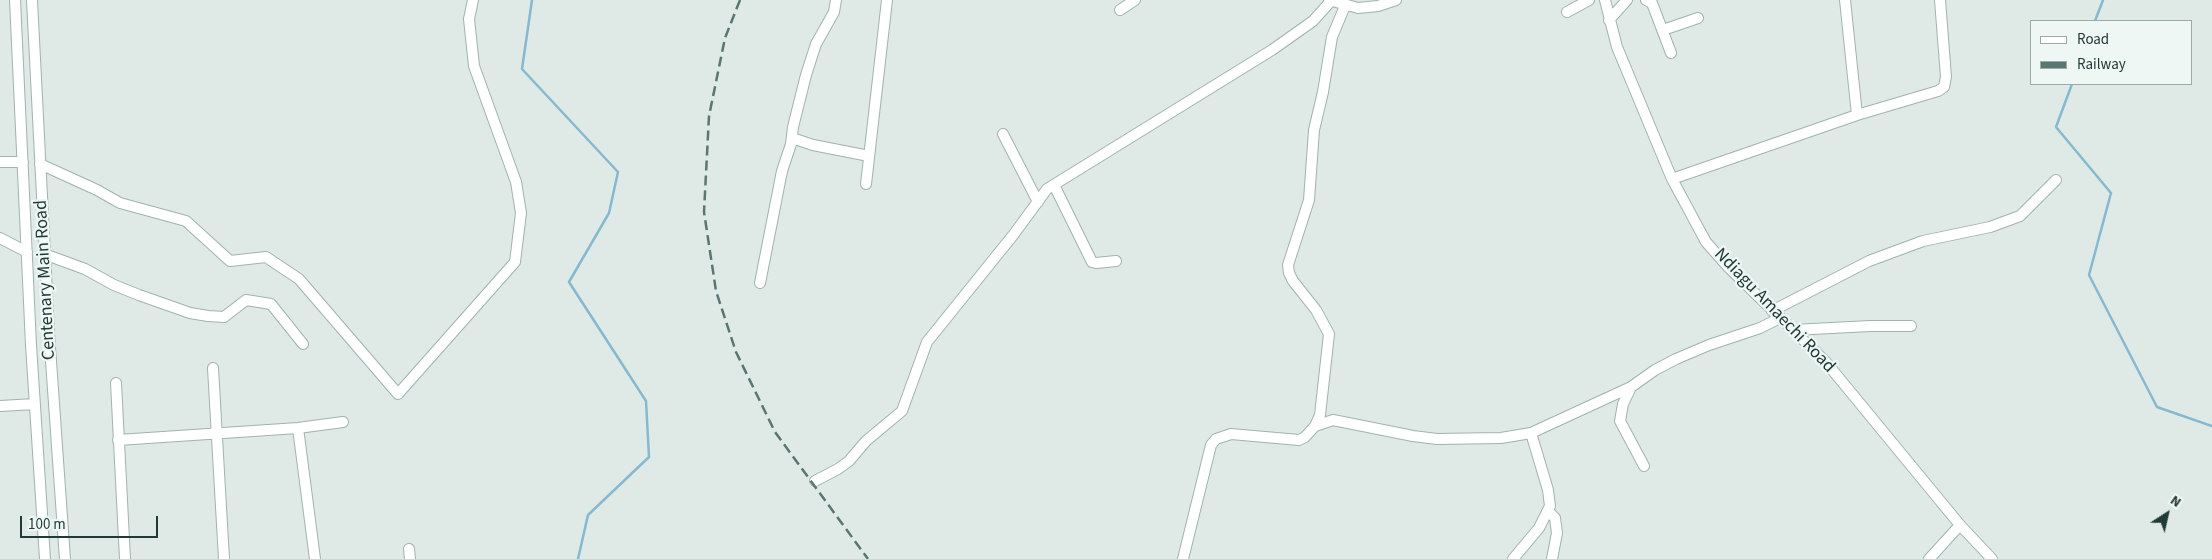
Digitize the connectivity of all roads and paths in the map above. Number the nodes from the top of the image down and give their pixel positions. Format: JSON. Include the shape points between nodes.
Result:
{"nodes":[{"id":1,"x":15,"y":0,"type":"edge"},
{"id":2,"x":32,"y":0,"type":"edge"},
{"id":3,"x":472,"y":0,"type":"edge"},
{"id":4,"x":836,"y":0,"type":"edge"},
{"id":5,"x":887,"y":0,"type":"edge"},
{"id":6,"x":1135,"y":0,"type":"edge"},
{"id":7,"x":1396,"y":0,"type":"edge"},
{"id":8,"x":1588,"y":0,"type":"edge"},
{"id":9,"x":1604,"y":0,"type":"edge"},
{"id":10,"x":1627,"y":0,"type":"edge"},
{"id":11,"x":1845,"y":0,"type":"edge"},
{"id":12,"x":1940,"y":0,"type":"edge"},
{"id":13,"x":1330,"y":1,"type":"edge"},
{"id":14,"x":1652,"y":1,"type":"edge"},
{"id":15,"x":1345,"y":6,"type":"junction"},
{"id":16,"x":1120,"y":10,"type":"dead end"},
{"id":17,"x":1567,"y":12,"type":"dead end"},
{"id":18,"x":1698,"y":18,"type":"dead end"},
{"id":19,"x":1609,"y":20,"type":"junction"},
{"id":20,"x":1663,"y":30,"type":"junction"},
{"id":21,"x":1671,"y":53,"type":"dead end"},
{"id":22,"x":1856,"y":115,"type":"junction"},
{"id":23,"x":1003,"y":134,"type":"dead end"},
{"id":24,"x":792,"y":138,"type":"junction"},
{"id":25,"x":868,"y":156,"type":"junction"},
{"id":26,"x":0,"y":162,"type":"edge"},
{"id":27,"x":23,"y":162,"type":"junction"},
{"id":28,"x":40,"y":164,"type":"junction"},
{"id":29,"x":1672,"y":179,"type":"junction"},
{"id":30,"x":2056,"y":180,"type":"dead end"},
{"id":31,"x":866,"y":184,"type":"dead end"},
{"id":32,"x":1054,"y":185,"type":"junction"},
{"id":33,"x":1038,"y":202,"type":"junction"},
{"id":34,"x":0,"y":238,"type":"edge"},
{"id":35,"x":28,"y":252,"type":"junction"},
{"id":36,"x":44,"y":254,"type":"junction"},
{"id":37,"x":1116,"y":261,"type":"dead end"},
{"id":38,"x":760,"y":282,"type":"dead end"},
{"id":39,"x":1772,"y":310,"type":"junction"},
{"id":40,"x":1780,"y":318,"type":"junction"},
{"id":41,"x":1910,"y":326,"type":"dead end"},
{"id":42,"x":1793,"y":330,"type":"junction"},
{"id":43,"x":31,"y":333,"type":"junction"},
{"id":44,"x":49,"y":333,"type":"junction"},
{"id":45,"x":303,"y":344,"type":"dead end"},
{"id":46,"x":212,"y":368,"type":"dead end"},
{"id":47,"x":116,"y":383,"type":"dead end"},
{"id":48,"x":1631,"y":387,"type":"junction"},
{"id":49,"x":35,"y":404,"type":"junction"},
{"id":50,"x":0,"y":406,"type":"edge"},
{"id":51,"x":1321,"y":407,"type":"junction"},
{"id":52,"x":1333,"y":420,"type":"junction"},
{"id":53,"x":342,"y":422,"type":"dead end"},
{"id":54,"x":1315,"y":426,"type":"junction"},
{"id":55,"x":298,"y":428,"type":"junction"},
{"id":56,"x":218,"y":432,"type":"junction"},
{"id":57,"x":1531,"y":433,"type":"junction"},
{"id":58,"x":118,"y":440,"type":"junction"},
{"id":59,"x":1644,"y":466,"type":"dead end"},
{"id":60,"x":815,"y":481,"type":"dead end"},
{"id":61,"x":1548,"y":511,"type":"junction"},
{"id":62,"x":1960,"y":525,"type":"junction"},
{"id":63,"x":46,"y":559,"type":"edge"},
{"id":64,"x":64,"y":559,"type":"edge"},
{"id":65,"x":125,"y":559,"type":"edge"},
{"id":66,"x":224,"y":559,"type":"edge"},
{"id":67,"x":315,"y":559,"type":"edge"},
{"id":68,"x":1183,"y":559,"type":"edge"},
{"id":69,"x":1513,"y":559,"type":"edge"},
{"id":70,"x":1552,"y":559,"type":"edge"},
{"id":71,"x":1929,"y":559,"type":"edge"},
{"id":72,"x":1992,"y":559,"type":"edge"}],
"edges":[{"from":1,"to":27,"type":"street","name":"Centenary Main Road"},
{"from":2,"to":28,"type":"street","name":"Centenary Main Road"},
{"from":3,"to":28,"type":"street","via":[[469,19],[474,66],[516,182],[521,213],[515,262],[398,394],[299,279],[266,258],[230,261],[186,221],[120,204]]},
{"from":4,"to":24,"type":"street","via":[[834,12],[816,44],[806,75]]},
{"from":5,"to":25,"type":"street"},
{"from":6,"to":16,"type":"street"},
{"from":7,"to":15,"type":"street","via":[[1378,6]]},
{"from":8,"to":17,"type":"street"},
{"from":9,"to":19,"type":"street","name":"Ndiagu Amaechi Road"},
{"from":10,"to":19,"type":"street"},
{"from":11,"to":22,"type":"street"},
{"from":12,"to":22,"type":"street","via":[[1944,87]]},
{"from":13,"to":15,"type":"street"},
{"from":13,"to":32,"type":"street","via":[[1313,21],[1272,50]]},
{"from":14,"to":20,"type":"street"},
{"from":15,"to":51,"type":"street","via":[[1332,37],[1314,130],[1309,200],[1288,264],[1293,281],[1316,310],[1329,334]]},
{"from":18,"to":20,"type":"street"},
{"from":19,"to":29,"type":"street","name":"Ndiagu Amaechi Road","via":[[1617,47]]},
{"from":20,"to":21,"type":"street"},
{"from":22,"to":29,"type":"street"},
{"from":23,"to":33,"type":"street"},
{"from":24,"to":25,"type":"street"},
{"from":24,"to":38,"type":"street","via":[[782,171]]},
{"from":25,"to":31,"type":"street"},
{"from":26,"to":27,"type":"street"},
{"from":27,"to":35,"type":"street","name":"Centenary Main Road"},
{"from":28,"to":36,"type":"street","name":"Centenary Main Road"},
{"from":29,"to":39,"type":"street","name":"Ndiagu Amaechi Road","via":[[1706,242]]},
{"from":30,"to":39,"type":"street","via":[[2020,216],[1990,227],[1923,241],[1869,260]]},
{"from":32,"to":33,"type":"street"},
{"from":32,"to":37,"type":"street","via":[[1092,262]]},
{"from":33,"to":60,"type":"street","via":[[927,342],[902,411],[866,441],[844,465]]},
{"from":34,"to":35,"type":"street"},
{"from":35,"to":43,"type":"street","name":"Centenary Main Road"},
{"from":36,"to":44,"type":"street","name":"Centenary Main Road"},
{"from":36,"to":45,"type":"street","via":[[85,269],[131,292],[190,313],[224,316],[246,300],[271,304]]},
{"from":39,"to":40,"type":"street","name":"Ndiagu Amaechi Road"},
{"from":40,"to":42,"type":"street","name":"Ndiagu Amaechi Road"},
{"from":40,"to":48,"type":"street","via":[[1676,359]]},
{"from":41,"to":42,"type":"street"},
{"from":42,"to":62,"type":"street","name":"Ndiagu Amaechi Road","via":[[1825,361]]},
{"from":43,"to":44,"type":"street"},
{"from":43,"to":49,"type":"street","name":"Centenary Main Road"},
{"from":44,"to":64,"type":"street","name":"Centenary Main Road"},
{"from":46,"to":56,"type":"street"},
{"from":47,"to":58,"type":"street"},
{"from":48,"to":57,"type":"street"},
{"from":48,"to":59,"type":"street","via":[[1620,421]]},
{"from":49,"to":50,"type":"street"},
{"from":49,"to":63,"type":"street","name":"Centenary Main Road"},
{"from":51,"to":52,"type":"street"},
{"from":51,"to":54,"type":"street"},
{"from":52,"to":54,"type":"street"},
{"from":52,"to":57,"type":"street","via":[[1437,439],[1501,438]]},
{"from":53,"to":55,"type":"street"},
{"from":54,"to":68,"type":"street","via":[[1299,440],[1238,434],[1216,439],[1211,445]]},
{"from":55,"to":56,"type":"street"},
{"from":55,"to":67,"type":"street"},
{"from":56,"to":58,"type":"street"},
{"from":56,"to":66,"type":"street"},
{"from":57,"to":61,"type":"street","via":[[1548,490]]},
{"from":58,"to":65,"type":"street"},
{"from":61,"to":69,"type":"street","via":[[1539,528]]},
{"from":61,"to":70,"type":"street","via":[[1557,523]]},
{"from":62,"to":71,"type":"street"},
{"from":62,"to":72,"type":"street","name":"Ndiagu Amaechi Road"}]}
